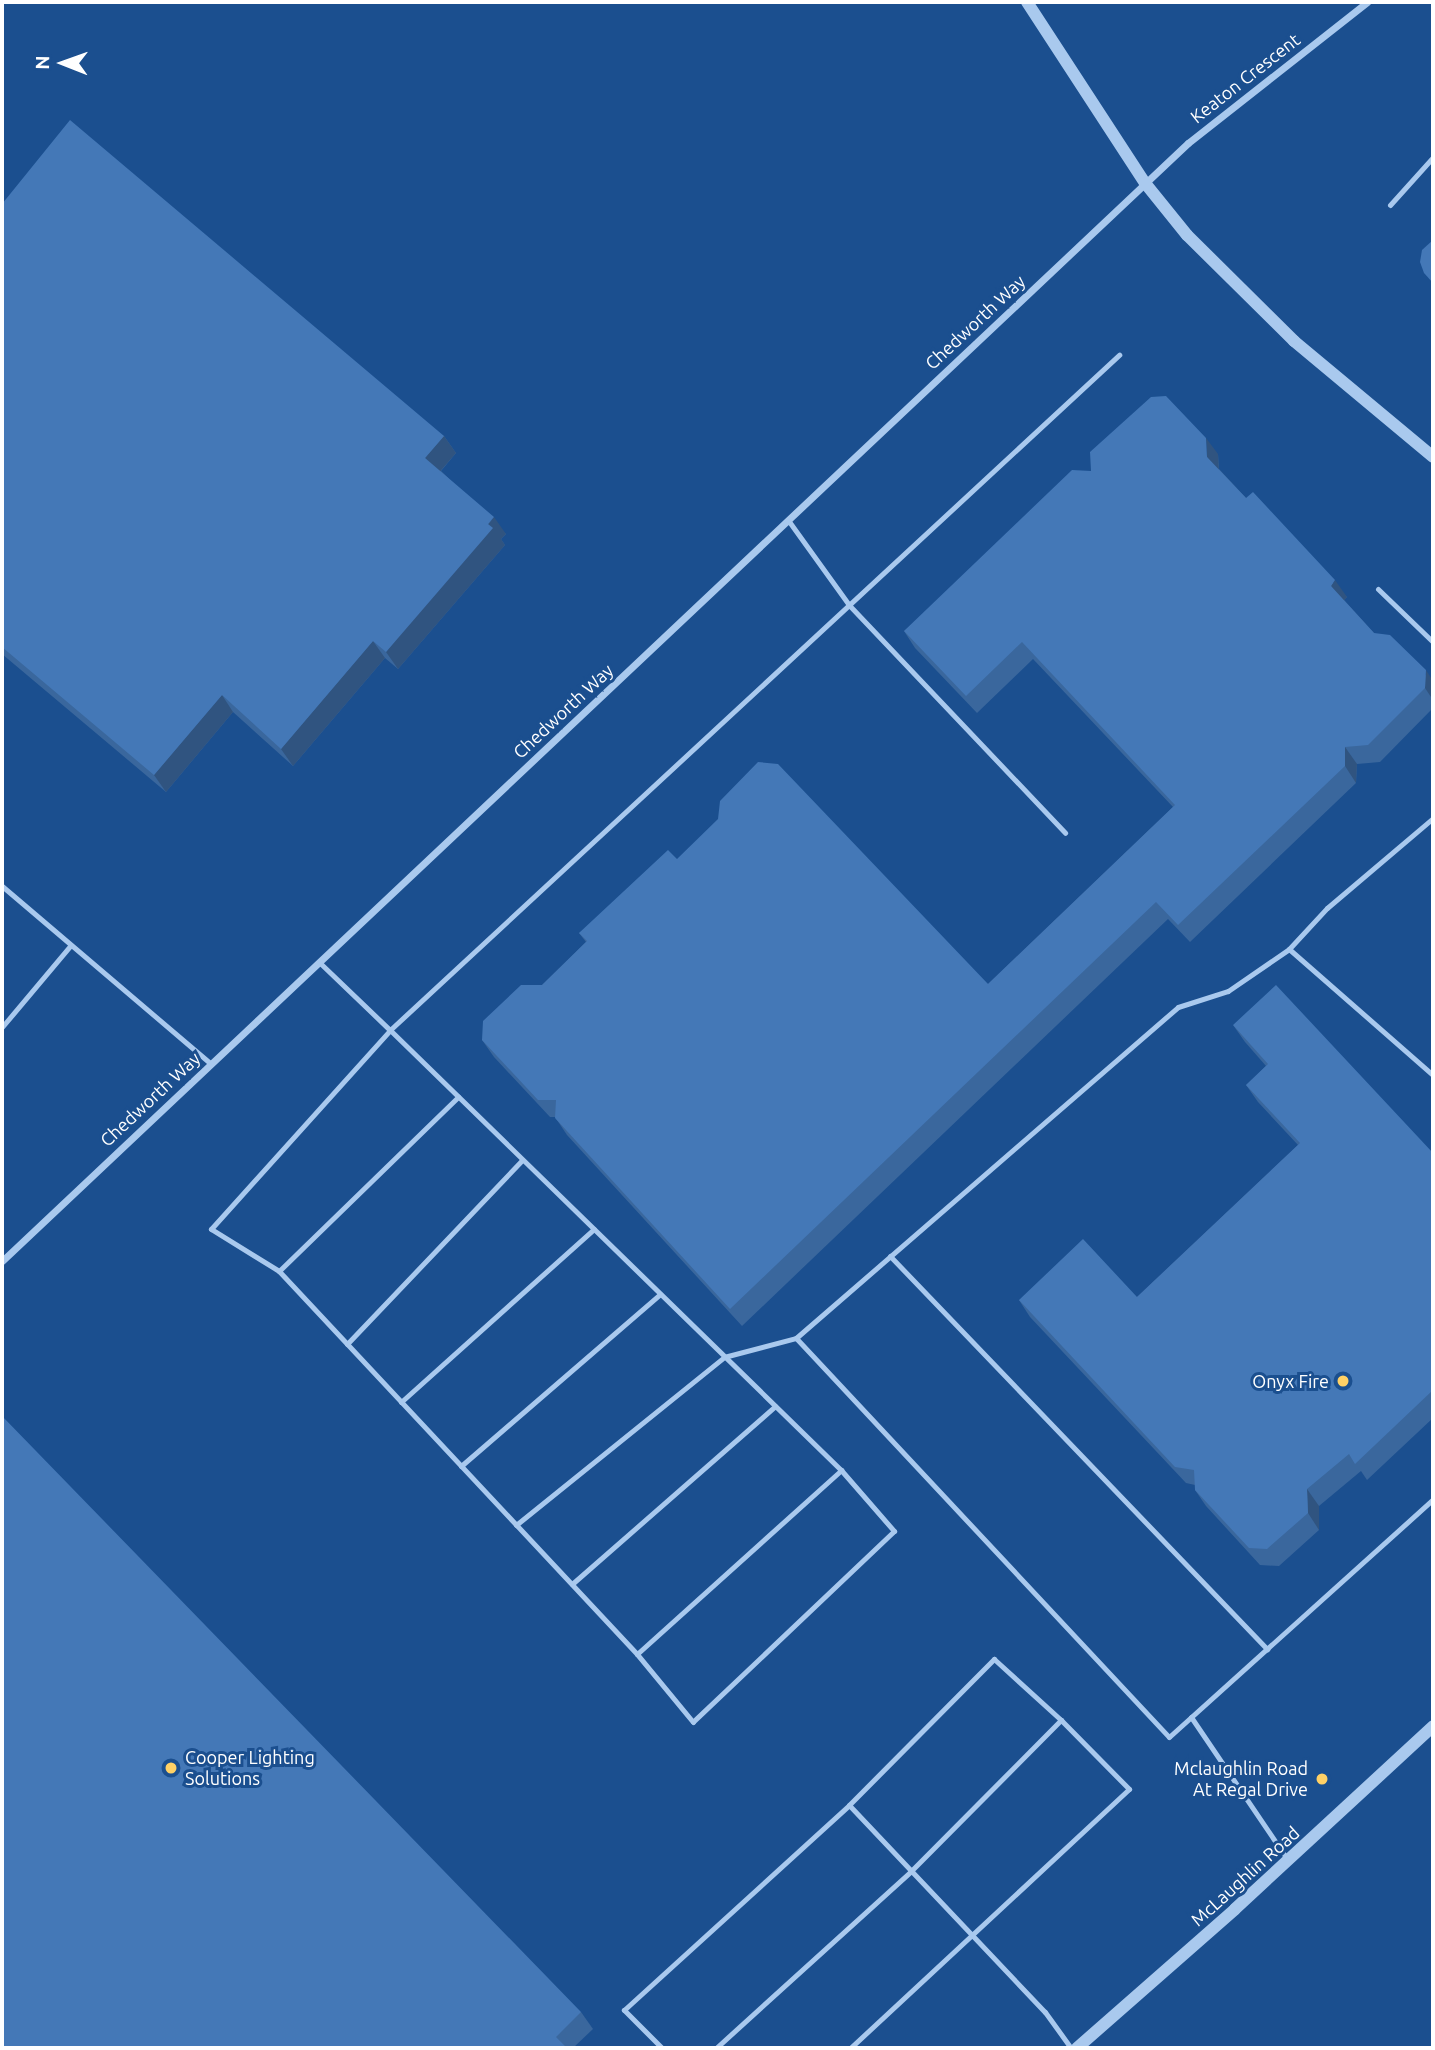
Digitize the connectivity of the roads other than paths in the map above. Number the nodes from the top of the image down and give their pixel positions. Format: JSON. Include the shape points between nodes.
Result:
{"nodes":[{"id":1,"x":1027,"y":2,"type":"edge"},
{"id":2,"x":1367,"y":2,"type":"edge"},
{"id":3,"x":1433,"y":157,"type":"edge"},
{"id":4,"x":1145,"y":183,"type":"junction"},
{"id":5,"x":1390,"y":205,"type":"dead end"},
{"id":6,"x":1119,"y":355,"type":"dead end"},
{"id":7,"x":1433,"y":457,"type":"edge"},
{"id":8,"x":788,"y":520,"type":"junction"},
{"id":9,"x":1378,"y":589,"type":"dead end"},
{"id":10,"x":849,"y":605,"type":"junction"},
{"id":11,"x":1433,"y":642,"type":"edge"},
{"id":12,"x":1433,"y":818,"type":"edge"},
{"id":13,"x":1065,"y":833,"type":"dead end"},
{"id":14,"x":2,"y":886,"type":"edge"},
{"id":15,"x":70,"y":946,"type":"junction"},
{"id":16,"x":1289,"y":949,"type":"junction"},
{"id":17,"x":319,"y":962,"type":"junction"},
{"id":18,"x":2,"y":1027,"type":"edge"},
{"id":19,"x":390,"y":1030,"type":"junction"},
{"id":20,"x":211,"y":1064,"type":"junction"},
{"id":21,"x":1433,"y":1075,"type":"edge"},
{"id":22,"x":458,"y":1097,"type":"junction"},
{"id":23,"x":522,"y":1160,"type":"junction"},
{"id":24,"x":594,"y":1229,"type":"junction"},
{"id":25,"x":890,"y":1256,"type":"junction"},
{"id":26,"x":2,"y":1261,"type":"edge"},
{"id":27,"x":279,"y":1271,"type":"junction"},
{"id":28,"x":660,"y":1294,"type":"junction"},
{"id":29,"x":796,"y":1338,"type":"junction"},
{"id":30,"x":347,"y":1344,"type":"junction"},
{"id":31,"x":724,"y":1357,"type":"junction"},
{"id":32,"x":401,"y":1402,"type":"junction"},
{"id":33,"x":775,"y":1406,"type":"junction"},
{"id":34,"x":461,"y":1466,"type":"junction"},
{"id":35,"x":841,"y":1470,"type":"junction"},
{"id":36,"x":1433,"y":1499,"type":"edge"},
{"id":37,"x":516,"y":1524,"type":"junction"},
{"id":38,"x":572,"y":1584,"type":"junction"},
{"id":39,"x":1267,"y":1648,"type":"junction"},
{"id":40,"x":637,"y":1654,"type":"junction"},
{"id":41,"x":1191,"y":1717,"type":"junction"},
{"id":42,"x":1061,"y":1720,"type":"junction"},
{"id":43,"x":1433,"y":1726,"type":"edge"},
{"id":44,"x":849,"y":1805,"type":"junction"},
{"id":45,"x":1288,"y":1861,"type":"junction"},
{"id":46,"x":911,"y":1871,"type":"junction"},
{"id":47,"x":972,"y":1933,"type":"junction"},
{"id":48,"x":662,"y":2048,"type":"edge"},
{"id":49,"x":716,"y":2048,"type":"edge"},
{"id":50,"x":850,"y":2048,"type":"edge"},
{"id":51,"x":1071,"y":2048,"type":"edge"},
{"id":52,"x":1077,"y":2048,"type":"edge"}],
"edges":[{"from":1,"to":4,"type":"street"},
{"from":2,"to":4,"type":"street","name":"Keaton Crescent","via":[[1188,143]]},
{"from":3,"to":5,"type":"lane"},
{"from":4,"to":7,"type":"street","via":[[1187,235],[1294,341]]},
{"from":4,"to":8,"type":"street","name":"Chedworth Way"},
{"from":6,"to":10,"type":"lane"},
{"from":8,"to":10,"type":"lane"},
{"from":8,"to":17,"type":"street","name":"Chedworth Way"},
{"from":9,"to":11,"type":"lane"},
{"from":10,"to":13,"type":"lane"},
{"from":10,"to":19,"type":"lane"},
{"from":12,"to":16,"type":"lane","via":[[1328,908]]},
{"from":14,"to":15,"type":"lane"},
{"from":15,"to":18,"type":"lane"},
{"from":15,"to":20,"type":"lane"},
{"from":16,"to":21,"type":"lane"},
{"from":16,"to":25,"type":"lane","via":[[1228,991],[1178,1007]]},
{"from":17,"to":19,"type":"lane"},
{"from":17,"to":20,"type":"street","name":"Chedworth Way"},
{"from":19,"to":22,"type":"lane"},
{"from":19,"to":27,"type":"lane","via":[[211,1228]]},
{"from":20,"to":26,"type":"street","name":"Chedworth Way"},
{"from":22,"to":23,"type":"lane"},
{"from":22,"to":27,"type":"lane"},
{"from":23,"to":24,"type":"lane"},
{"from":23,"to":30,"type":"lane"},
{"from":24,"to":28,"type":"lane"},
{"from":24,"to":32,"type":"lane"},
{"from":25,"to":29,"type":"lane"},
{"from":25,"to":39,"type":"lane"},
{"from":27,"to":30,"type":"lane"},
{"from":28,"to":31,"type":"lane"},
{"from":28,"to":34,"type":"lane"},
{"from":29,"to":31,"type":"lane"},
{"from":29,"to":41,"type":"lane","via":[[1169,1737]]},
{"from":30,"to":32,"type":"lane"},
{"from":31,"to":33,"type":"lane"},
{"from":31,"to":37,"type":"lane"},
{"from":32,"to":34,"type":"lane"},
{"from":33,"to":35,"type":"lane"},
{"from":33,"to":38,"type":"lane"},
{"from":34,"to":37,"type":"lane"},
{"from":35,"to":40,"type":"lane"},
{"from":35,"to":40,"type":"lane","via":[[894,1531],[693,1722]]},
{"from":36,"to":39,"type":"lane"},
{"from":37,"to":38,"type":"lane"},
{"from":38,"to":40,"type":"lane"},
{"from":39,"to":41,"type":"lane"},
{"from":41,"to":45,"type":"lane"},
{"from":42,"to":44,"type":"lane","via":[[994,1659]]},
{"from":42,"to":46,"type":"lane"},
{"from":42,"to":47,"type":"lane","via":[[1129,1789]]},
{"from":43,"to":45,"type":"street","name":"McLaughlin Road"},
{"from":44,"to":46,"type":"lane"},
{"from":44,"to":48,"type":"lane","via":[[624,2010]]},
{"from":45,"to":52,"type":"street","name":"McLaughlin Road"},
{"from":46,"to":47,"type":"lane"},
{"from":46,"to":49,"type":"lane"},
{"from":47,"to":50,"type":"lane"},
{"from":47,"to":51,"type":"lane","via":[[1045,2012]]}]}
